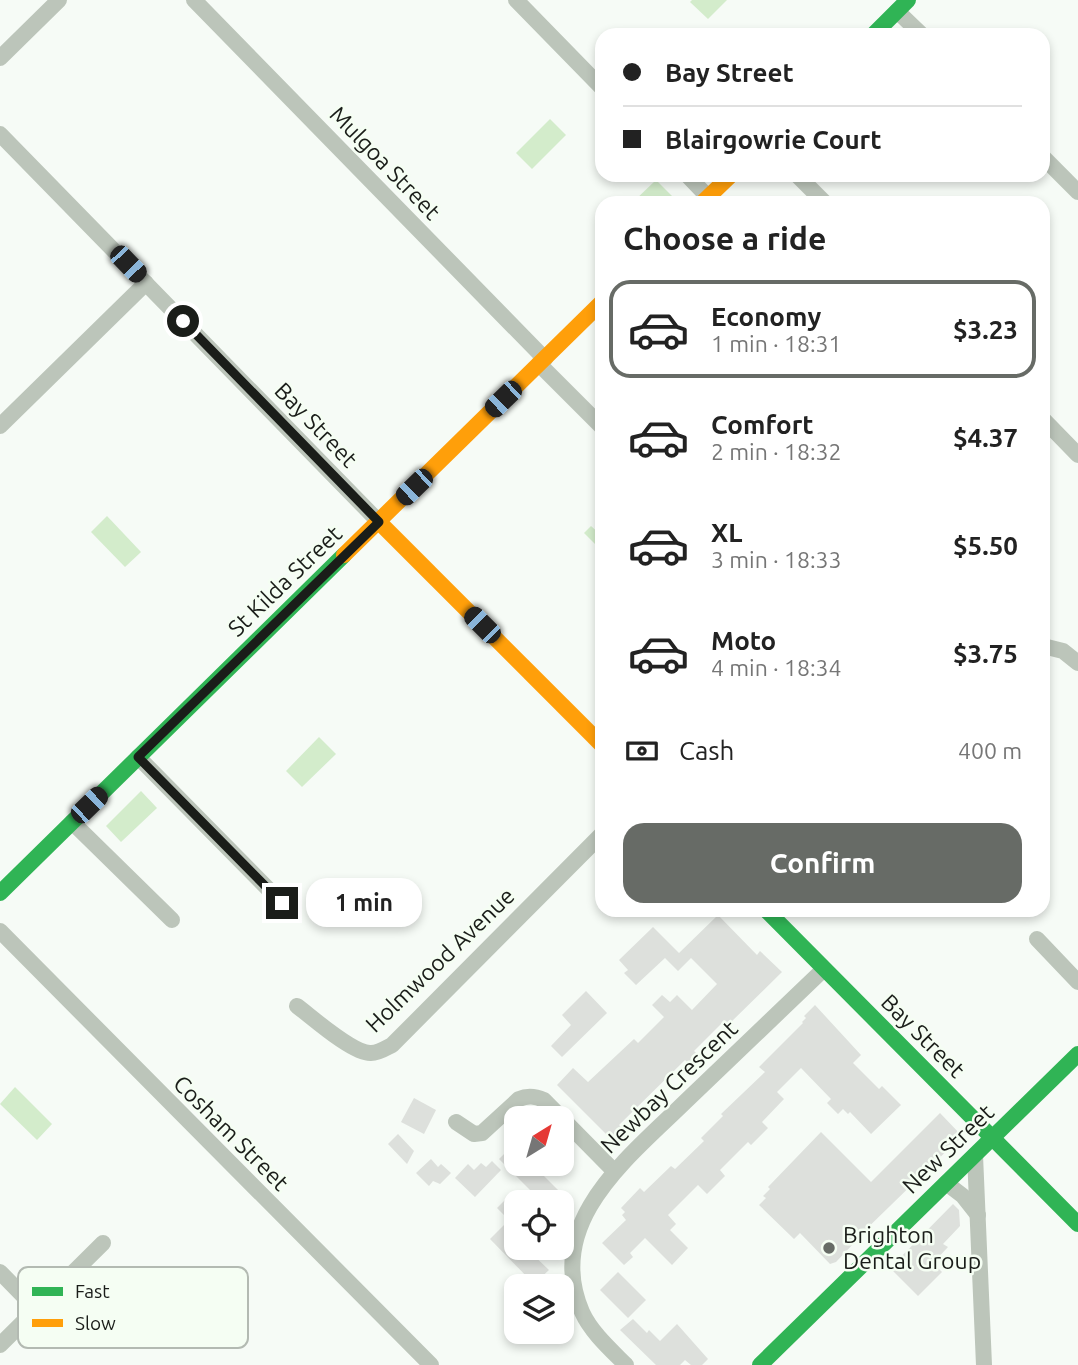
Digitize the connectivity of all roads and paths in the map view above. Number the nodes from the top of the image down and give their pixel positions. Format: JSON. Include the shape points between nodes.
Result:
{"nodes":[{"id":1,"x":59,"y":0,"type":"edge"},
{"id":2,"x":194,"y":0,"type":"edge"},
{"id":3,"x":516,"y":0,"type":"edge"},
{"id":4,"x":903,"y":5,"type":"edge"},
{"id":5,"x":880,"y":28,"type":"edge"},
{"id":6,"x":918,"y":28,"type":"edge"},
{"id":7,"x":0,"y":58,"type":"edge"},
{"id":8,"x":595,"y":81,"type":"edge"},
{"id":9,"x":0,"y":134,"type":"edge"},
{"id":10,"x":1050,"y":164,"type":"edge"},
{"id":11,"x":724,"y":182,"type":"edge"},
{"id":12,"x":804,"y":182,"type":"edge"},
{"id":13,"x":1078,"y":192,"type":"edge"},
{"id":14,"x":709,"y":196,"type":"edge"},
{"id":15,"x":818,"y":196,"type":"edge"},
{"id":16,"x":146,"y":283,"type":"junction"},
{"id":17,"x":595,"y":309,"type":"edge"},
{"id":18,"x":542,"y":361,"type":"junction"},
{"id":19,"x":595,"y":419,"type":"edge"},
{"id":20,"x":0,"y":426,"type":"edge"},
{"id":21,"x":1050,"y":426,"type":"edge"},
{"id":22,"x":1078,"y":455,"type":"edge"},
{"id":23,"x":379,"y":522,"type":"junction"},
{"id":24,"x":1050,"y":648,"type":"edge"},
{"id":25,"x":1078,"y":663,"type":"edge"},
{"id":26,"x":595,"y":739,"type":"edge"},
{"id":27,"x":138,"y":757,"type":"junction"},
{"id":28,"x":72,"y":822,"type":"junction"},
{"id":29,"x":595,"y":841,"type":"edge"},
{"id":30,"x":0,"y":893,"type":"edge"},
{"id":31,"x":282,"y":903,"type":"dead end"},
{"id":32,"x":780,"y":917,"type":"edge"},
{"id":33,"x":172,"y":920,"type":"dead end"},
{"id":34,"x":0,"y":931,"type":"edge"},
{"id":35,"x":1037,"y":939,"type":"dead end"},
{"id":36,"x":824,"y":968,"type":"junction"},
{"id":37,"x":1078,"y":982,"type":"edge"},
{"id":38,"x":297,"y":1006,"type":"dead end"},
{"id":39,"x":1078,"y":1054,"type":"edge"},
{"id":40,"x":456,"y":1122,"type":"dead end"},
{"id":41,"x":992,"y":1138,"type":"junction"},
{"id":42,"x":975,"y":1155,"type":"junction"},
{"id":43,"x":614,"y":1171,"type":"junction"},
{"id":44,"x":946,"y":1183,"type":"junction"},
{"id":45,"x":978,"y":1215,"type":"junction"},
{"id":46,"x":1078,"y":1224,"type":"edge"},
{"id":47,"x":103,"y":1242,"type":"dead end"},
{"id":48,"x":78,"y":1267,"type":"edge"},
{"id":49,"x":0,"y":1272,"type":"edge"},
{"id":50,"x":18,"y":1290,"type":"edge"},
{"id":51,"x":18,"y":1327,"type":"edge"},
{"id":52,"x":0,"y":1345,"type":"edge"},
{"id":53,"x":431,"y":1365,"type":"edge"},
{"id":54,"x":626,"y":1365,"type":"edge"},
{"id":55,"x":760,"y":1365,"type":"edge"},
{"id":56,"x":984,"y":1365,"type":"edge"}],
"edges":[{"from":1,"to":7,"type":"street"},
{"from":2,"to":18,"type":"street","name":"Mulgoa Street"},
{"from":3,"to":8,"type":"street"},
{"from":4,"to":5,"type":"main road"},
{"from":4,"to":6,"type":"street"},
{"from":9,"to":16,"type":"street","name":"Bay Street"},
{"from":10,"to":13,"type":"street"},
{"from":11,"to":14,"type":"main road"},
{"from":12,"to":15,"type":"street"},
{"from":16,"to":20,"type":"street"},
{"from":16,"to":23,"type":"street","name":"Bay Street"},
{"from":17,"to":18,"type":"main road","name":"St Kilda Street"},
{"from":18,"to":19,"type":"street","name":"Mulgoa Street"},
{"from":18,"to":23,"type":"main road","name":"St Kilda Street"},
{"from":21,"to":22,"type":"street"},
{"from":23,"to":26,"type":"main road","name":"Bay Street"},
{"from":23,"to":27,"type":"main road","name":"St Kilda Street"},
{"from":24,"to":25,"type":"street"},
{"from":27,"to":28,"type":"main road","name":"St Kilda Street"},
{"from":27,"to":31,"type":"street"},
{"from":28,"to":30,"type":"main road","name":"St Kilda Street"},
{"from":28,"to":33,"type":"street"},
{"from":29,"to":38,"type":"street","name":"Holmwood Avenue","via":[[392,1045],[370,1054]]},
{"from":32,"to":36,"type":"main road","name":"Bay Street"},
{"from":34,"to":53,"type":"street","name":"Cosham Street"},
{"from":35,"to":37,"type":"street"},
{"from":36,"to":41,"type":"main road","name":"Bay Street"},
{"from":36,"to":43,"type":"street","name":"Newbay Crescent"},
{"from":39,"to":41,"type":"main road","name":"New Street"},
{"from":40,"to":43,"type":"street","via":[[474,1134],[482,1133],[519,1099],[536,1096]]},
{"from":41,"to":42,"type":"main road","name":"New Street"},
{"from":41,"to":46,"type":"main road","name":"Bay Street"},
{"from":42,"to":44,"type":"main road","name":"New Street"},
{"from":42,"to":45,"type":"street"},
{"from":43,"to":54,"type":"street","name":"Newbay Crescent","via":[[583,1216],[573,1263],[582,1314]]},
{"from":44,"to":45,"type":"street"},
{"from":44,"to":55,"type":"main road","name":"New Street"},
{"from":45,"to":56,"type":"street"},
{"from":47,"to":48,"type":"street"},
{"from":49,"to":50,"type":"street"},
{"from":51,"to":52,"type":"street"}]}
